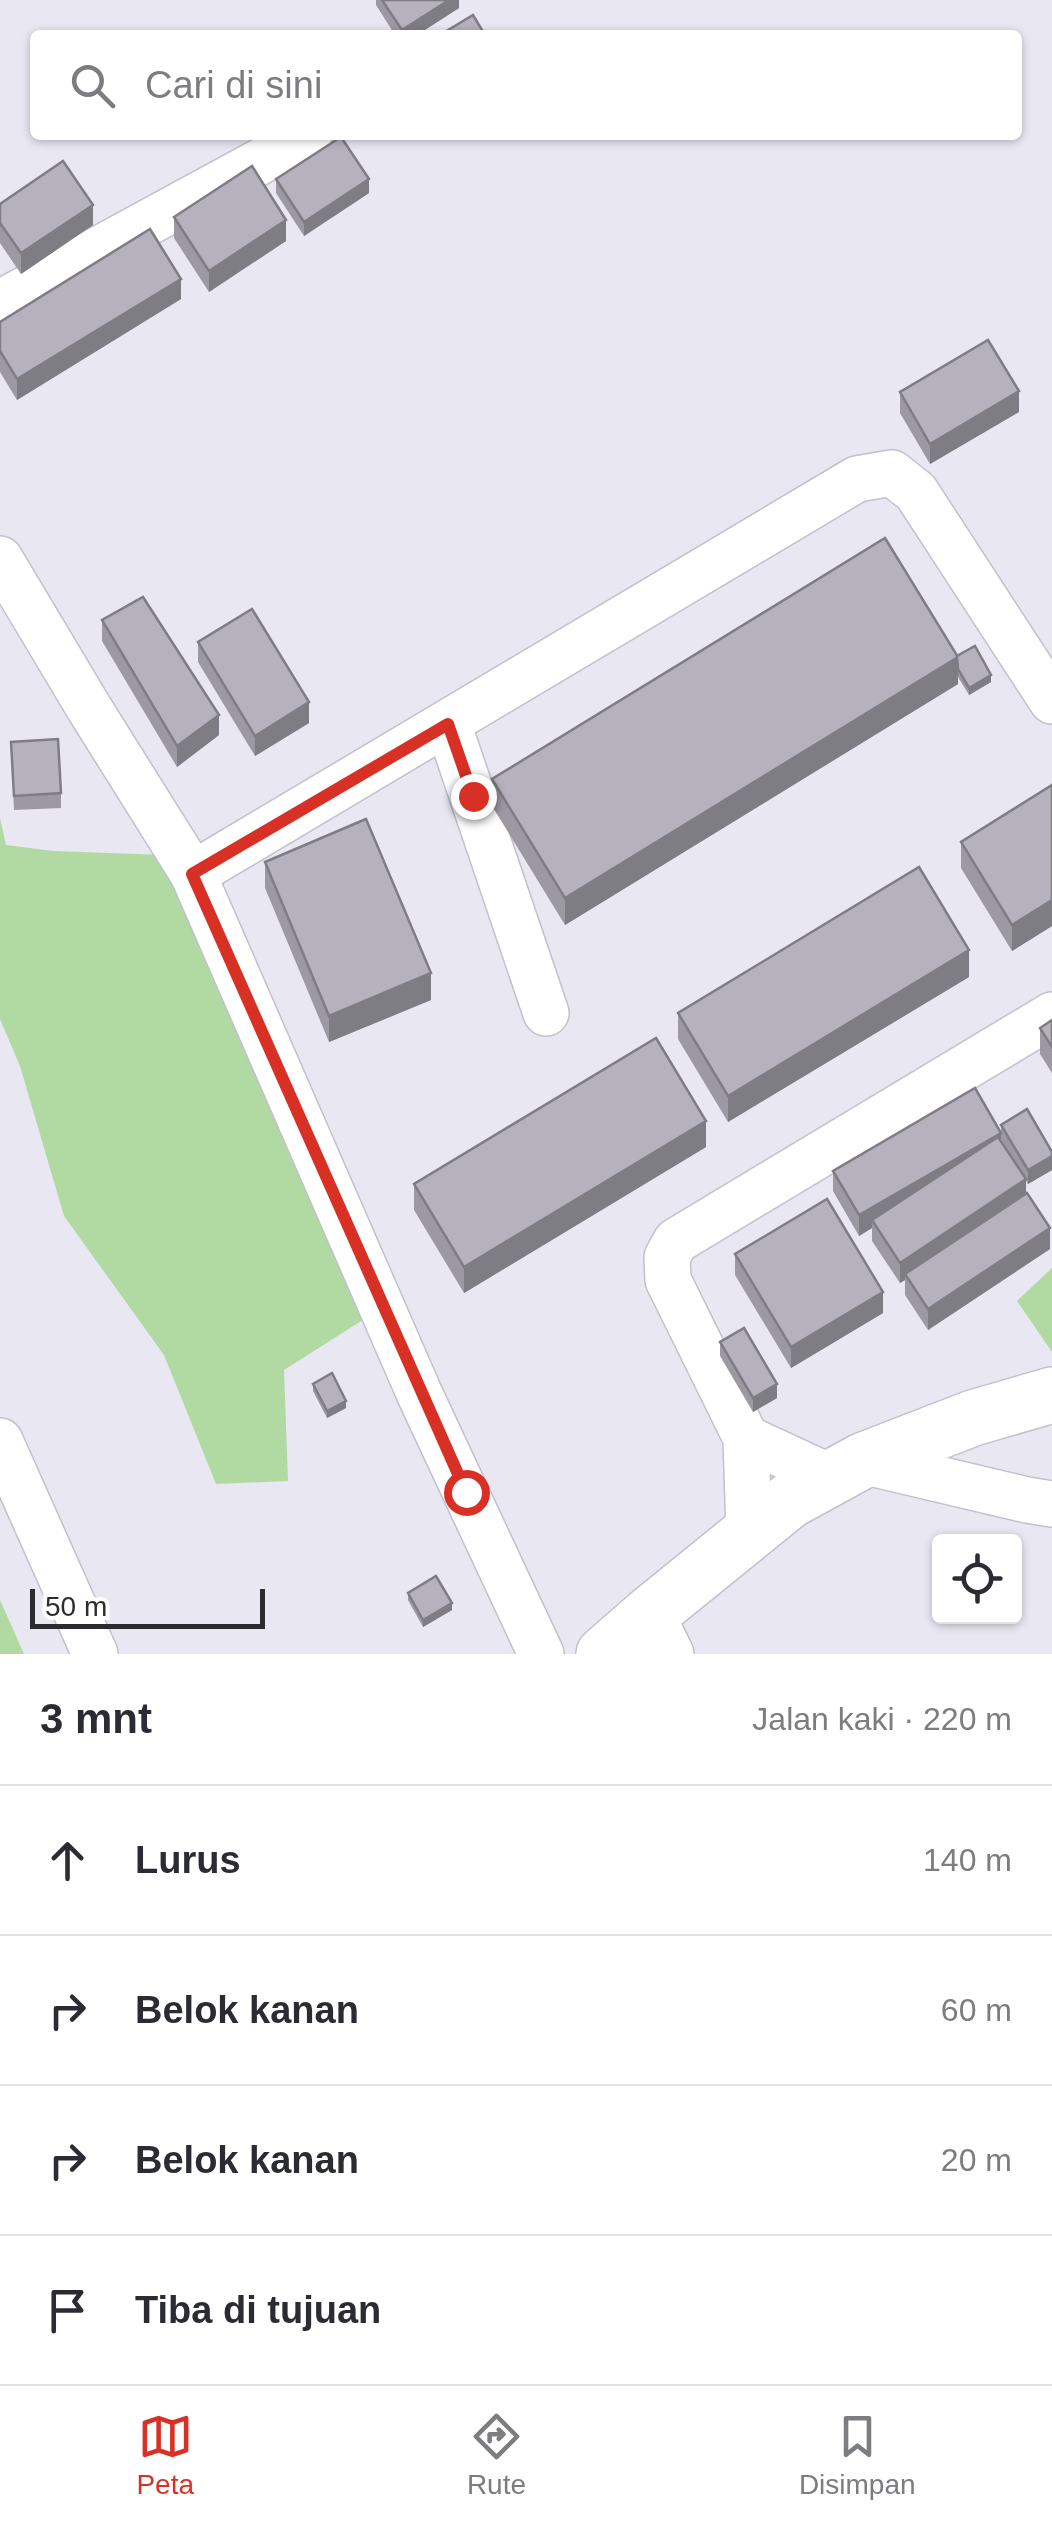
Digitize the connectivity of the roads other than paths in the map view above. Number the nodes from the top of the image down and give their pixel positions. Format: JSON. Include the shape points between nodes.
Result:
{"nodes":[{"id":1,"x":300,"y":140,"type":"edge"},
{"id":2,"x":0,"y":303,"type":"edge"},
{"id":3,"x":0,"y":559,"type":"edge"},
{"id":4,"x":1052,"y":700,"type":"edge"},
{"id":5,"x":448,"y":724,"type":"junction"},
{"id":6,"x":192,"y":874,"type":"junction"},
{"id":7,"x":546,"y":1013,"type":"dead end"},
{"id":8,"x":1052,"y":1015,"type":"edge"},
{"id":9,"x":1052,"y":1395,"type":"edge"},
{"id":10,"x":746,"y":1438,"type":"junction"},
{"id":11,"x":0,"y":1441,"type":"edge"},
{"id":12,"x":847,"y":1470,"type":"junction"},
{"id":13,"x":1052,"y":1504,"type":"edge"},
{"id":14,"x":749,"y":1534,"type":"junction"},
{"id":15,"x":661,"y":1633,"type":"edge"},
{"id":16,"x":95,"y":1654,"type":"edge"},
{"id":17,"x":540,"y":1654,"type":"edge"},
{"id":18,"x":604,"y":1654,"type":"edge"}],
"edges":[{"from":1,"to":2,"type":"lane"},
{"from":3,"to":6,"type":"lane"},
{"from":4,"to":5,"type":"lane","via":[[916,492],[892,472],[857,479]]},
{"from":5,"to":6,"type":"lane"},
{"from":5,"to":7,"type":"lane"},
{"from":6,"to":17,"type":"lane"},
{"from":8,"to":10,"type":"lane","via":[[676,1242],[668,1280]]},
{"from":9,"to":12,"type":"main road","via":[[973,1418]]},
{"from":10,"to":12,"type":"lane"},
{"from":10,"to":14,"type":"lane"},
{"from":11,"to":16,"type":"lane"},
{"from":12,"to":13,"type":"lane"},
{"from":12,"to":14,"type":"main road","via":[[789,1501]]},
{"from":14,"to":15,"type":"main road"},
{"from":15,"to":18,"type":"main road"}]}
